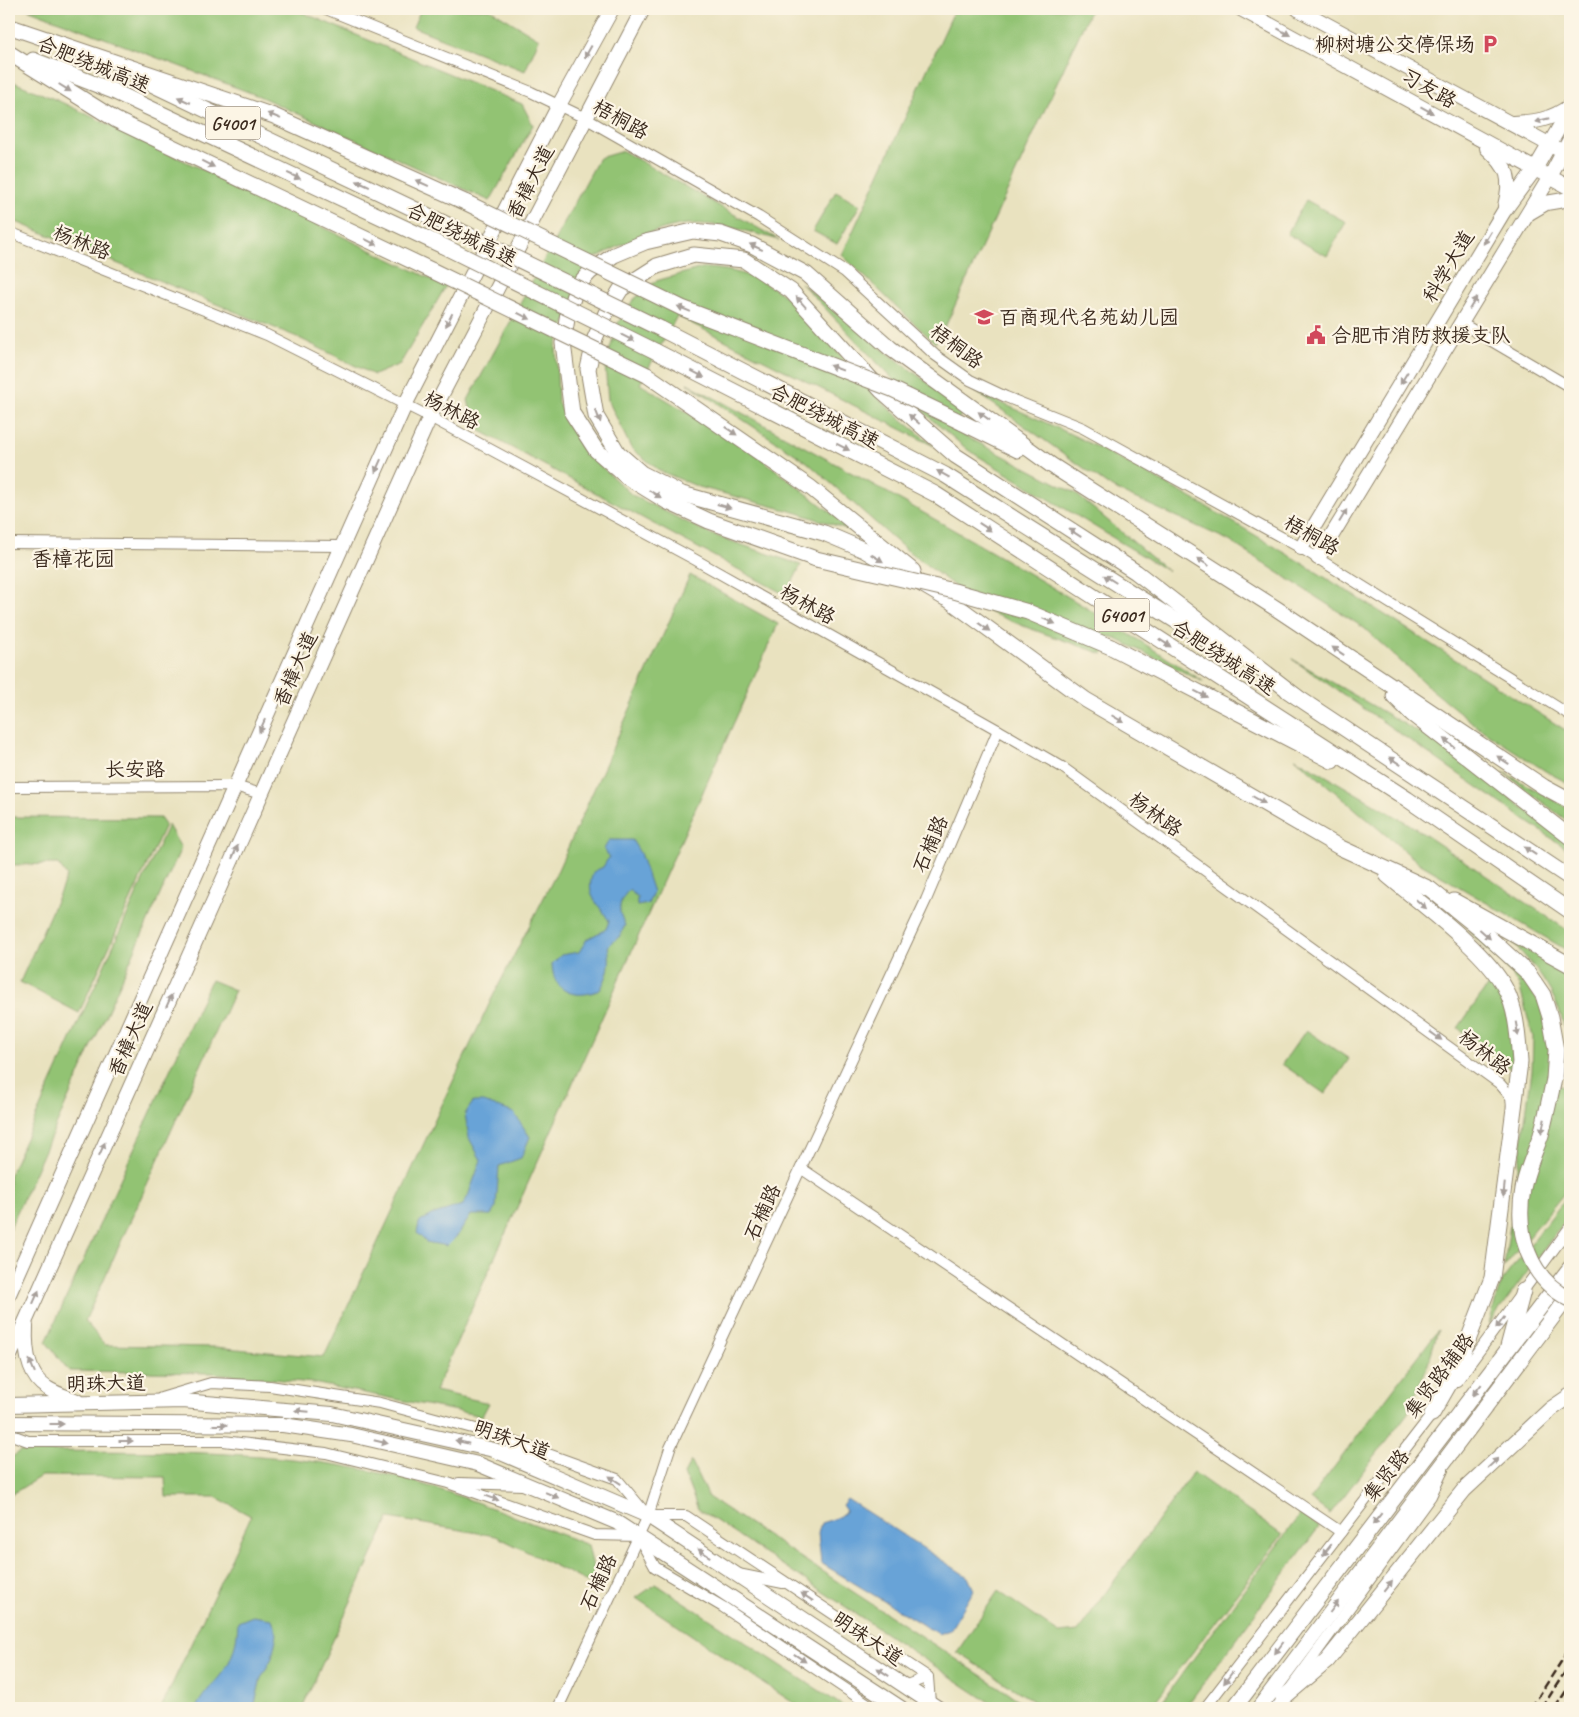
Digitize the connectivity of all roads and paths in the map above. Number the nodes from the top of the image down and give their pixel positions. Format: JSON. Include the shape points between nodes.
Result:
{"nodes":[{"id":1,"x":326,"y":9,"type":"edge"},
{"id":2,"x":612,"y":9,"type":"edge"},
{"id":3,"x":643,"y":9,"type":"edge"},
{"id":4,"x":1241,"y":9,"type":"edge"},
{"id":5,"x":1298,"y":9,"type":"edge"},
{"id":6,"x":10,"y":26,"type":"edge"},
{"id":7,"x":9,"y":52,"type":"edge"},
{"id":8,"x":559,"y":105,"type":"junction"},
{"id":9,"x":1570,"y":108,"type":"edge"},
{"id":10,"x":585,"y":118,"type":"junction"},
{"id":11,"x":1510,"y":123,"type":"junction"},
{"id":12,"x":1474,"y":136,"type":"junction"},
{"id":13,"x":1550,"y":144,"type":"junction"},
{"id":14,"x":1568,"y":149,"type":"edge"},
{"id":15,"x":1535,"y":169,"type":"junction"},
{"id":16,"x":1550,"y":177,"type":"junction"},
{"id":17,"x":1570,"y":188,"type":"edge"},
{"id":18,"x":1570,"y":199,"type":"edge"},
{"id":19,"x":1504,"y":211,"type":"junction"},
{"id":20,"x":1528,"y":213,"type":"junction"},
{"id":21,"x":9,"y":232,"type":"edge"},
{"id":22,"x":1461,"y":324,"type":"junction"},
{"id":23,"x":1570,"y":387,"type":"edge"},
{"id":24,"x":405,"y":405,"type":"junction"},
{"id":25,"x":430,"y":417,"type":"junction"},
{"id":26,"x":1052,"y":465,"type":"junction"},
{"id":27,"x":9,"y":543,"type":"edge"},
{"id":28,"x":343,"y":546,"type":"junction"},
{"id":29,"x":1301,"y":548,"type":"junction"},
{"id":30,"x":1318,"y":558,"type":"junction"},
{"id":31,"x":945,"y":598,"type":"junction"},
{"id":32,"x":1365,"y":669,"type":"junction"},
{"id":33,"x":1297,"y":697,"type":"junction"},
{"id":34,"x":1570,"y":715,"type":"edge"},
{"id":35,"x":998,"y":730,"type":"junction"},
{"id":36,"x":235,"y":786,"type":"junction"},
{"id":37,"x":9,"y":787,"type":"edge"},
{"id":38,"x":261,"y":794,"type":"junction"},
{"id":39,"x":1406,"y":799,"type":"junction"},
{"id":40,"x":1570,"y":800,"type":"edge"},
{"id":41,"x":1570,"y":837,"type":"edge"},
{"id":42,"x":1371,"y":861,"type":"junction"},
{"id":43,"x":1570,"y":878,"type":"edge"},
{"id":44,"x":1430,"y":890,"type":"junction"},
{"id":45,"x":1570,"y":911,"type":"edge"},
{"id":46,"x":1570,"y":965,"type":"edge"},
{"id":47,"x":1513,"y":1120,"type":"junction"},
{"id":48,"x":802,"y":1168,"type":"junction"},
{"id":49,"x":1570,"y":1227,"type":"edge"},
{"id":50,"x":1570,"y":1268,"type":"edge"},
{"id":51,"x":1523,"y":1291,"type":"junction"},
{"id":52,"x":9,"y":1294,"type":"edge"},
{"id":53,"x":1570,"y":1294,"type":"edge"},
{"id":54,"x":1570,"y":1300,"type":"edge"},
{"id":55,"x":26,"y":1319,"type":"junction"},
{"id":56,"x":1506,"y":1353,"type":"junction"},
{"id":57,"x":9,"y":1358,"type":"edge"},
{"id":58,"x":1570,"y":1396,"type":"edge"},
{"id":59,"x":147,"y":1402,"type":"junction"},
{"id":60,"x":82,"y":1404,"type":"junction"},
{"id":61,"x":9,"y":1405,"type":"edge"},
{"id":62,"x":1432,"y":1414,"type":"junction"},
{"id":63,"x":9,"y":1423,"type":"edge"},
{"id":64,"x":9,"y":1434,"type":"edge"},
{"id":65,"x":499,"y":1436,"type":"junction"},
{"id":66,"x":1452,"y":1451,"type":"junction"},
{"id":67,"x":560,"y":1478,"type":"junction"},
{"id":68,"x":448,"y":1483,"type":"junction"},
{"id":69,"x":530,"y":1486,"type":"junction"},
{"id":70,"x":648,"y":1516,"type":"junction"},
{"id":71,"x":1341,"y":1532,"type":"junction"},
{"id":72,"x":638,"y":1536,"type":"junction"},
{"id":73,"x":734,"y":1573,"type":"junction"},
{"id":74,"x":789,"y":1584,"type":"junction"},
{"id":75,"x":723,"y":1592,"type":"junction"},
{"id":76,"x":759,"y":1631,"type":"junction"},
{"id":77,"x":928,"y":1677,"type":"junction"},
{"id":78,"x":904,"y":1686,"type":"junction"},
{"id":79,"x":1270,"y":1704,"type":"edge"},
{"id":80,"x":934,"y":1706,"type":"edge"},
{"id":81,"x":558,"y":1708,"type":"edge"},
{"id":82,"x":874,"y":1708,"type":"edge"},
{"id":83,"x":901,"y":1708,"type":"edge"},
{"id":84,"x":1206,"y":1708,"type":"edge"},
{"id":85,"x":1234,"y":1708,"type":"edge"}],
"edges":[{"from":1,"to":8,"type":"street","name":"梧桐路"},
{"from":2,"to":8,"type":"main road","name":"香樟大道","one_way":true},
{"from":3,"to":10,"type":"main road","name":"香樟大道"},
{"from":4,"to":12,"type":"main road","name":"习友路","one_way":true},
{"from":5,"to":11,"type":"main road","name":"习友路"},
{"from":26,"to":6,"type":"highway","one_way":true,"bridge":true,"via":[[892,389],[682,308],[467,204],[274,116]]},
{"from":33,"to":6,"type":"highway","name":"合肥绕城高速","number":"G4001","one_way":true,"bridge":true,"via":[[945,475],[661,329],[454,228],[124,71]]},
{"from":7,"to":31,"type":"highway","one_way":true,"bridge":true,"via":[[116,120],[646,375],[811,488]]},
{"from":7,"to":39,"type":"highway","name":"合肥绕城高速","number":"G4001","one_way":true,"bridge":true,"via":[[113,91],[443,246],[935,494]]},
{"from":8,"to":10,"type":"street","name":"梧桐路"},
{"from":8,"to":24,"type":"main road","name":"香樟大道","one_way":true},
{"from":9,"to":11,"type":"main road","one_way":true,"via":[[1537,122]]},
{"from":9,"to":13,"type":"main road","name":"科学大道"},
{"from":10,"to":25,"type":"main road","name":"香樟大道"},
{"from":10,"to":29,"type":"street","name":"梧桐路","via":[[759,217],[845,272],[936,355],[970,380],[1083,428]]},
{"from":11,"to":13,"type":"main road","name":"习友路"},
{"from":12,"to":15,"type":"main road","name":"习友路"},
{"from":12,"to":19,"type":"main road","via":[[1500,160],[1509,178]]},
{"from":13,"to":14,"type":"main road","name":"习友路"},
{"from":13,"to":15,"type":"main road","name":"科学大道"},
{"from":14,"to":16,"type":"main road","name":"科学大道"},
{"from":15,"to":16,"type":"main road","name":"习友路"},
{"from":15,"to":19,"type":"main road","name":"科学大道"},
{"from":16,"to":17,"type":"main road","name":"习友路"},
{"from":16,"to":20,"type":"main road","name":"科学大道"},
{"from":18,"to":20,"type":"main road","via":[[1546,203]]},
{"from":19,"to":29,"type":"main road","name":"科学大道","one_way":true},
{"from":22,"to":20,"type":"main road","name":"科学大道","one_way":true},
{"from":21,"to":24,"type":"street","name":"杨林路","via":[[267,335]]},
{"from":22,"to":23,"type":"street"},
{"from":30,"to":22,"type":"main road","name":"科学大道","one_way":true},
{"from":24,"to":25,"type":"street","name":"杨林路"},
{"from":24,"to":28,"type":"main road","name":"香樟大道","one_way":true},
{"from":25,"to":35,"type":"street","name":"杨林路","via":[[686,555]]},
{"from":25,"to":38,"type":"main road","name":"香樟大道"},
{"from":32,"to":26,"type":"highway","one_way":true},
{"from":26,"to":39,"type":"highway","one_way":true,"bridge":true,"via":[[890,348],[806,274],[752,245],[721,234],[693,231],[645,242],[614,255],[590,272],[578,286],[568,313],[563,343],[572,413],[596,450],[627,477],[668,502],[709,521],[816,559],[1028,612],[1111,648]]},
{"from":27,"to":28,"type":"street"},
{"from":28,"to":36,"type":"main road","name":"香樟大道","one_way":true},
{"from":29,"to":30,"type":"street","name":"梧桐路"},
{"from":30,"to":34,"type":"street","name":"梧桐路"},
{"from":33,"to":31,"type":"highway","one_way":true,"via":[[1136,572],[956,456],[881,390],[791,291],[744,260],[694,255],[657,266],[621,289],[595,338],[588,369],[596,416],[618,453],[641,473],[682,494],[824,532],[864,550]]},
{"from":31,"to":42,"type":"highway","one_way":true,"via":[[1086,700],[1341,848]]},
{"from":40,"to":32,"type":"highway","one_way":true,"via":[[1544,787]]},
{"from":41,"to":32,"type":"highway","one_way":true,"via":[[1412,714]]},
{"from":43,"to":33,"type":"highway","name":"合肥绕城高速","number":"G4001","one_way":true},
{"from":35,"to":47,"type":"street","name":"杨林路","one_way":true,"via":[[1062,767],[1500,1084],[1511,1097]]},
{"from":35,"to":48,"type":"street","name":"石楠路","via":[[926,900]]},
{"from":36,"to":37,"type":"street","name":"长安路"},
{"from":36,"to":38,"type":"street","name":"长安路"},
{"from":36,"to":52,"type":"main road","name":"香樟大道"},
{"from":55,"to":38,"type":"main road","name":"香樟大道","one_way":true},
{"from":39,"to":45,"type":"highway","name":"合肥绕城高速","number":"G4001"},
{"from":42,"to":44,"type":"highway"},
{"from":42,"to":47,"type":"highway","one_way":true,"via":[[1478,953],[1505,988],[1518,1032],[1520,1055]]},
{"from":44,"to":46,"type":"highway","via":[[1471,909]]},
{"from":44,"to":54,"type":"highway","one_way":true,"bridge":true,"via":[[1528,973],[1543,995],[1556,1050],[1554,1079],[1523,1189],[1521,1231],[1533,1267]]},
{"from":47,"to":62,"type":"highway","one_way":true,"via":[[1492,1278],[1455,1374]]},
{"from":48,"to":70,"type":"street","name":"石楠路","via":[[670,1448]]},
{"from":48,"to":71,"type":"street"},
{"from":49,"to":51,"type":"street","name":"集贤路辅路"},
{"from":50,"to":56,"type":"highway","name":"集贤路"},
{"from":51,"to":56,"type":"highway"},
{"from":51,"to":62,"type":"street","name":"集贤路辅路","one_way":true},
{"from":53,"to":66,"type":"highway","name":"集贤路"},
{"from":55,"to":57,"type":"main road","name":"香樟大道"},
{"from":60,"to":55,"type":"main road","one_way":true,"via":[[46,1387],[30,1367],[25,1342]]},
{"from":56,"to":85,"type":"highway","name":"集贤路","one_way":true},
{"from":79,"to":58,"type":"highway","one_way":true,"via":[[1326,1661],[1464,1490],[1551,1409]]},
{"from":59,"to":60,"type":"main road","name":"明珠大道"},
{"from":59,"to":65,"type":"street","via":[[212,1383],[270,1386],[380,1403]]},
{"from":67,"to":59,"type":"main road","name":"明珠大道","one_way":true,"via":[[494,1450],[332,1414],[184,1401]]},
{"from":60,"to":61,"type":"main road","name":"明珠大道"},
{"from":62,"to":71,"type":"street","name":"集贤路辅路"},
{"from":63,"to":69,"type":"main road","name":"明珠大道","one_way":true,"via":[[283,1425],[351,1435],[478,1464]]},
{"from":64,"to":68,"type":"street","one_way":true,"via":[[28,1441],[223,1441],[326,1453]]},
{"from":65,"to":67,"type":"street"},
{"from":70,"to":65,"type":"street","one_way":true,"via":[[617,1479]]},
{"from":79,"to":66,"type":"highway","name":"集贤路","one_way":true},
{"from":66,"to":79,"type":"street","via":[[1432,1496]]},
{"from":67,"to":70,"type":"main road","name":"明珠大道"},
{"from":68,"to":69,"type":"street"},
{"from":68,"to":72,"type":"street","one_way":true,"via":[[595,1535]]},
{"from":69,"to":72,"type":"main road","name":"明珠大道","one_way":true,"via":[[616,1522]]},
{"from":70,"to":72,"type":"street","name":"石楠路"},
{"from":73,"to":70,"type":"main road","name":"明珠大道","one_way":true},
{"from":70,"to":74,"type":"street","via":[[686,1516]]},
{"from":71,"to":84,"type":"street","name":"集贤路辅路","one_way":true},
{"from":72,"to":75,"type":"main road","name":"明珠大道"},
{"from":72,"to":76,"type":"street","via":[[655,1567]]},
{"from":72,"to":81,"type":"street","name":"石楠路"},
{"from":73,"to":74,"type":"street"},
{"from":78,"to":73,"type":"main road","name":"明珠大道","one_way":true},
{"from":77,"to":74,"type":"street","one_way":true},
{"from":75,"to":76,"type":"street"},
{"from":75,"to":83,"type":"main road","name":"明珠大道"},
{"from":76,"to":82,"type":"street","one_way":true},
{"from":77,"to":78,"type":"street"},
{"from":77,"to":80,"type":"street"},
{"from":78,"to":80,"type":"main road","name":"明珠大道"}]}
